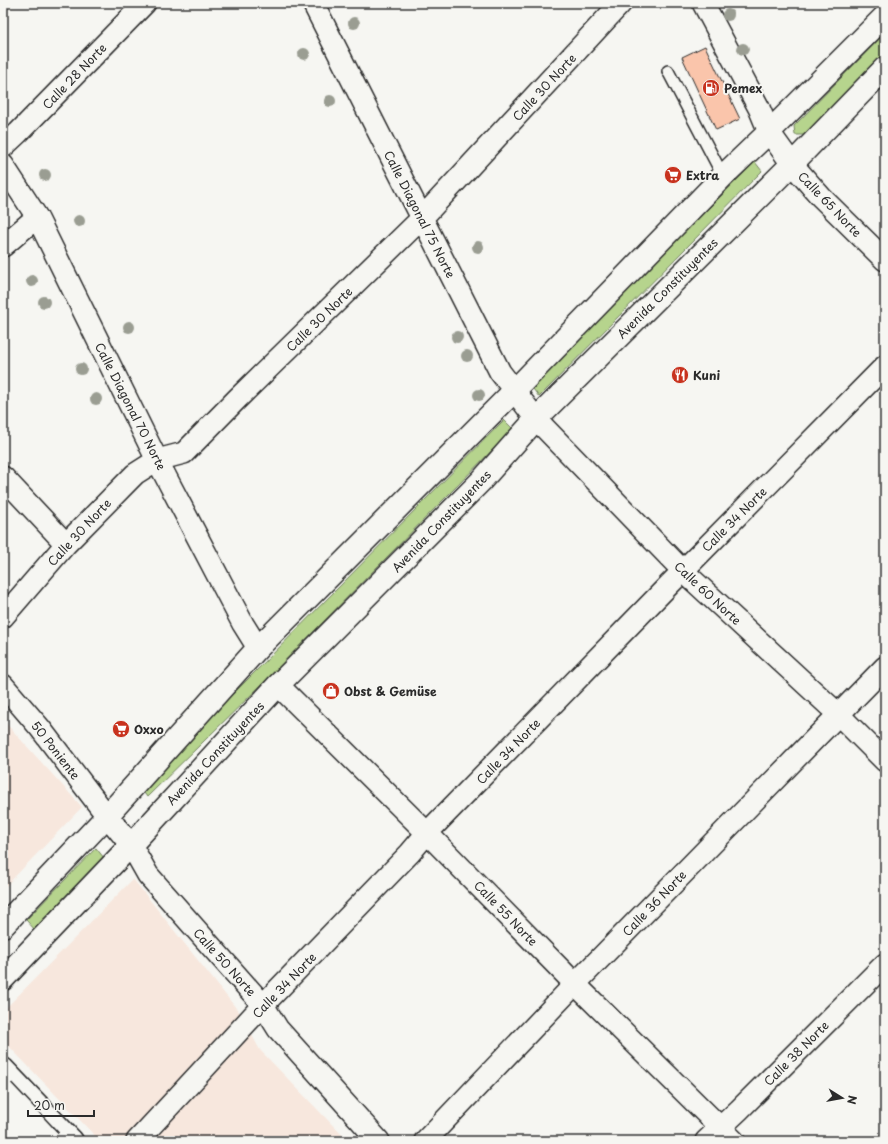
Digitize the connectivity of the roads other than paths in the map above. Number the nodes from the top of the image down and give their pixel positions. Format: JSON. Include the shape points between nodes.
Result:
{"nodes":[{"id":1,"x":145,"y":3,"type":"edge"},
{"id":2,"x":313,"y":3,"type":"edge"},
{"id":3,"x":621,"y":3,"type":"edge"},
{"id":4,"x":703,"y":3,"type":"edge"},
{"id":5,"x":885,"y":16,"type":"edge"},
{"id":6,"x":885,"y":68,"type":"edge"},
{"id":7,"x":668,"y":71,"type":"dead end"},
{"id":8,"x":769,"y":132,"type":"junction"},
{"id":9,"x":3,"y":147,"type":"edge"},
{"id":10,"x":792,"y":164,"type":"junction"},
{"id":11,"x":3,"y":165,"type":"edge"},
{"id":12,"x":723,"y":176,"type":"junction"},
{"id":13,"x":36,"y":217,"type":"junction"},
{"id":14,"x":422,"y":218,"type":"junction"},
{"id":15,"x":3,"y":246,"type":"edge"},
{"id":16,"x":885,"y":260,"type":"edge"},
{"id":17,"x":885,"y":366,"type":"edge"},
{"id":18,"x":515,"y":390,"type":"junction"},
{"id":19,"x":536,"y":420,"type":"junction"},
{"id":20,"x":157,"y":460,"type":"junction"},
{"id":21,"x":3,"y":477,"type":"edge"},
{"id":22,"x":66,"y":544,"type":"junction"},
{"id":23,"x":683,"y":571,"type":"junction"},
{"id":24,"x":3,"y":617,"type":"edge"},
{"id":25,"x":258,"y":648,"type":"junction"},
{"id":26,"x":885,"y":667,"type":"edge"},
{"id":27,"x":278,"y":685,"type":"junction"},
{"id":28,"x":3,"y":686,"type":"edge"},
{"id":29,"x":838,"y":714,"type":"junction"},
{"id":30,"x":885,"y":761,"type":"edge"},
{"id":31,"x":107,"y":816,"type":"junction"},
{"id":32,"x":427,"y":833,"type":"junction"},
{"id":33,"x":131,"y":845,"type":"junction"},
{"id":34,"x":3,"y":926,"type":"edge"},
{"id":35,"x":885,"y":964,"type":"edge"},
{"id":36,"x":3,"y":979,"type":"edge"},
{"id":37,"x":575,"y":984,"type":"junction"},
{"id":38,"x":264,"y":1005,"type":"junction"},
{"id":39,"x":3,"y":1069,"type":"edge"},
{"id":40,"x":3,"y":1091,"type":"edge"},
{"id":41,"x":3,"y":1122,"type":"edge"},
{"id":42,"x":52,"y":1132,"type":"edge"},
{"id":43,"x":720,"y":1137,"type":"edge"},
{"id":44,"x":14,"y":1141,"type":"edge"},
{"id":45,"x":21,"y":1141,"type":"edge"},
{"id":46,"x":72,"y":1141,"type":"edge"},
{"id":47,"x":137,"y":1141,"type":"edge"},
{"id":48,"x":379,"y":1141,"type":"edge"},
{"id":49,"x":425,"y":1141,"type":"edge"}],
"edges":[{"from":1,"to":9,"type":"street","name":"Calle 28 Norte"},
{"from":2,"to":14,"type":"street","name":"Calle Diagonal 75 Norte"},
{"from":3,"to":14,"type":"street","name":"Calle 30 Norte"},
{"from":4,"to":8,"type":"street","name":"Calle 65 Norte","via":[[759,108]]},
{"from":5,"to":8,"type":"main road"},
{"from":6,"to":10,"type":"main road","name":"Avenida Constituyentes"},
{"from":7,"to":12,"type":"lane"},
{"from":8,"to":10,"type":"street","name":"Calle 65 Norte"},
{"from":8,"to":12,"type":"main road"},
{"from":10,"to":16,"type":"street","name":"Calle 65 Norte","via":[[821,197]]},
{"from":10,"to":19,"type":"main road","name":"Avenida Constituyentes"},
{"from":11,"to":13,"type":"street","name":"Calle Diagonal 70 Norte"},
{"from":12,"to":18,"type":"main road"},
{"from":13,"to":15,"type":"street"},
{"from":13,"to":20,"type":"street","name":"Calle Diagonal 70 Norte"},
{"from":14,"to":18,"type":"street","name":"Calle Diagonal 75 Norte","via":[[500,372]]},
{"from":14,"to":20,"type":"street","name":"Calle 30 Norte","via":[[184,453]]},
{"from":17,"to":23,"type":"street","name":"Calle 34 Norte"},
{"from":18,"to":19,"type":"street","name":"Calle Diagonal 75 Norte"},
{"from":18,"to":25,"type":"main road"},
{"from":19,"to":23,"type":"street","name":"Calle 60 Norte"},
{"from":19,"to":27,"type":"main road","name":"Avenida Constituyentes","via":[[481,481]]},
{"from":20,"to":22,"type":"street","name":"Calle 30 Norte","via":[[135,474]]},
{"from":20,"to":25,"type":"street","name":"Calle Diagonal 70 Norte"},
{"from":21,"to":22,"type":"street"},
{"from":22,"to":24,"type":"street","name":"Calle 30 Norte"},
{"from":23,"to":29,"type":"street","name":"Calle 60 Norte"},
{"from":23,"to":32,"type":"street","name":"Calle 34 Norte"},
{"from":25,"to":31,"type":"main road"},
{"from":26,"to":29,"type":"street","name":"Calle 36 Norte"},
{"from":27,"to":32,"type":"street","name":"Calle 55 Norte"},
{"from":27,"to":33,"type":"main road","name":"Avenida Constituyentes"},
{"from":28,"to":31,"type":"street","name":"50 Poniente","via":[[40,728]]},
{"from":29,"to":30,"type":"street","name":"Calle 60 Norte"},
{"from":29,"to":37,"type":"street","name":"Calle 36 Norte"},
{"from":31,"to":33,"type":"street","name":"Calle 50 Norte"},
{"from":31,"to":34,"type":"main road"},
{"from":32,"to":37,"type":"street","name":"Calle 55 Norte"},
{"from":32,"to":38,"type":"street","name":"Calle 34 Norte"},
{"from":33,"to":36,"type":"main road","name":"Avenida Constituyentes"},
{"from":33,"to":38,"type":"street","name":"Calle 50 Norte","via":[[148,875]]},
{"from":35,"to":43,"type":"street","name":"Calle 38 Norte"},
{"from":37,"to":43,"type":"street","name":"Calle 55 Norte"},
{"from":37,"to":49,"type":"street","name":"Calle 36 Norte"},
{"from":38,"to":47,"type":"street","name":"Calle 34 Norte"},
{"from":38,"to":48,"type":"street","name":"Calle 50 Norte","via":[[278,1028]]},
{"from":39,"to":42,"type":"main road"},
{"from":40,"to":42,"type":"main road","bridge":true},
{"from":41,"to":45,"type":"main road","bridge":true},
{"from":42,"to":44,"type":"main road","via":[[40,1126],[22,1132]]},
{"from":42,"to":46,"type":"main road"}]}
